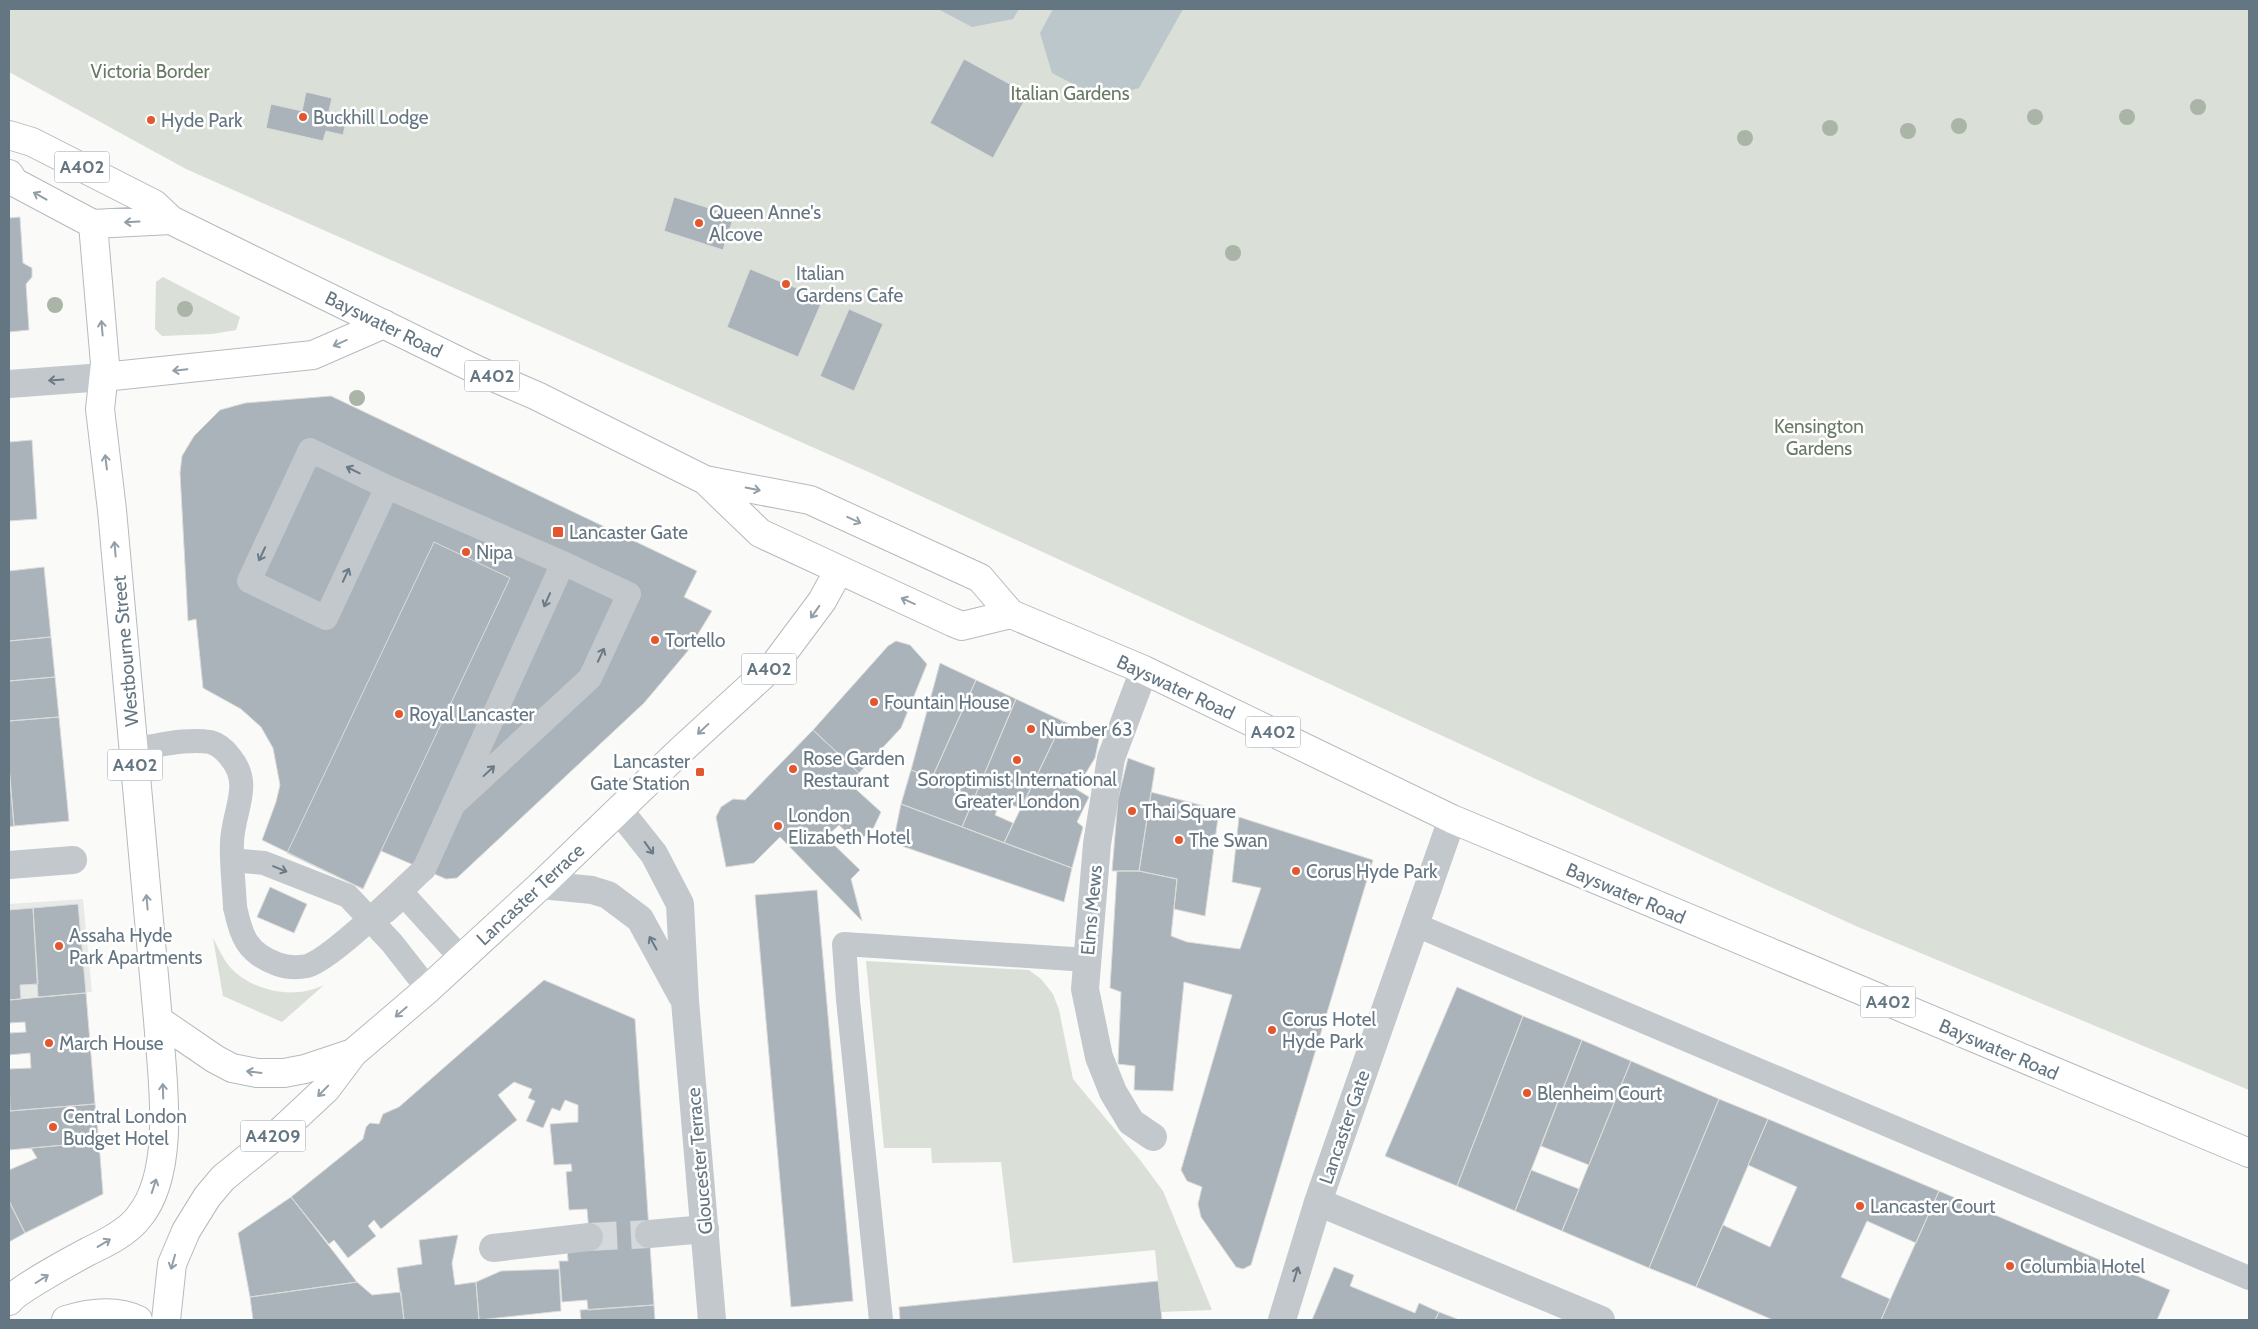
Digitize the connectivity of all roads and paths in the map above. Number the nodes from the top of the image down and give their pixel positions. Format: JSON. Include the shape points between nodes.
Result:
{"nodes":[{"id":1,"x":9,"y":135,"type":"edge"},
{"id":2,"x":9,"y":174,"type":"edge"},
{"id":3,"x":171,"y":220,"type":"junction"},
{"id":4,"x":93,"y":224,"type":"junction"},
{"id":5,"x":384,"y":324,"type":"junction"},
{"id":6,"x":104,"y":376,"type":"junction"},
{"id":7,"x":9,"y":384,"type":"edge"},
{"id":8,"x":705,"y":480,"type":"junction"},
{"id":9,"x":392,"y":489,"type":"junction"},
{"id":10,"x":563,"y":563,"type":"junction"},
{"id":11,"x":839,"y":570,"type":"junction"},
{"id":12,"x":1010,"y":614,"type":"junction"},
{"id":13,"x":1144,"y":670,"type":"junction"},
{"id":14,"x":134,"y":749,"type":"junction"},
{"id":15,"x":454,"y":804,"type":"junction"},
{"id":16,"x":619,"y":810,"type":"junction"},
{"id":17,"x":1452,"y":819,"type":"junction"},
{"id":18,"x":73,"y":860,"type":"dead end"},
{"id":19,"x":232,"y":860,"type":"junction"},
{"id":20,"x":9,"y":865,"type":"edge"},
{"id":21,"x":541,"y":885,"type":"junction"},
{"id":22,"x":372,"y":923,"type":"junction"},
{"id":23,"x":1416,"y":925,"type":"junction"},
{"id":24,"x":462,"y":958,"type":"junction"},
{"id":25,"x":1087,"y":960,"type":"junction"},
{"id":26,"x":428,"y":989,"type":"junction"},
{"id":27,"x":685,"y":1001,"type":"junction"},
{"id":28,"x":158,"y":1020,"type":"junction"},
{"id":29,"x":353,"y":1053,"type":"junction"},
{"id":30,"x":1153,"y":1137,"type":"dead end"},
{"id":31,"x":2249,"y":1153,"type":"edge"},
{"id":32,"x":1318,"y":1202,"type":"junction"},
{"id":33,"x":705,"y":1230,"type":"junction"},
{"id":34,"x":649,"y":1234,"type":"tunnel mouth"},
{"id":35,"x":589,"y":1237,"type":"tunnel mouth"},
{"id":36,"x":492,"y":1248,"type":"dead end"},
{"id":37,"x":2249,"y":1278,"type":"edge"},
{"id":38,"x":9,"y":1301,"type":"edge"},
{"id":39,"x":66,"y":1320,"type":"edge"},
{"id":40,"x":138,"y":1320,"type":"edge"},
{"id":41,"x":166,"y":1320,"type":"edge"},
{"id":42,"x":712,"y":1320,"type":"edge"},
{"id":43,"x":881,"y":1320,"type":"edge"},
{"id":44,"x":1282,"y":1320,"type":"edge"},
{"id":45,"x":1601,"y":1320,"type":"edge"}],
"edges":[{"from":1,"to":3,"type":"main road","name":"Bayswater Road","number":"A402","via":[[32,142],[154,204]]},
{"from":4,"to":2,"type":"main road","number":"A402","one_way":true,"via":[[14,182]]},
{"from":3,"to":4,"type":"main road","name":"Bayswater Road","number":"A402","one_way":true},
{"from":3,"to":5,"type":"main road","name":"Bayswater Road","number":"A402"},
{"from":6,"to":4,"type":"main road","name":"Westbourne Street","number":"A402","one_way":true},
{"from":5,"to":6,"type":"main road","one_way":true,"via":[[313,355]]},
{"from":5,"to":8,"type":"main road","name":"Bayswater Road","number":"A402"},
{"from":6,"to":7,"type":"street","one_way":true},
{"from":14,"to":6,"type":"main road","name":"Westbourne Street","number":"A402","one_way":true,"via":[[100,409]]},
{"from":8,"to":11,"type":"main road","name":"Bayswater Road","number":"A402","via":[[760,533]]},
{"from":8,"to":12,"type":"main road","name":"Bayswater Road","number":"A402","one_way":true,"via":[[810,500],[980,578]]},
{"from":9,"to":9,"type":"lane","one_way":true,"via":[[310,450],[249,581],[326,618]]},
{"from":9,"to":10,"type":"lane"},
{"from":10,"to":15,"type":"lane","one_way":true},
{"from":15,"to":10,"type":"lane","one_way":true,"via":[[590,678],[629,594]]},
{"from":12,"to":11,"type":"main road","name":"Bayswater Road","number":"A402","one_way":true,"via":[[962,626]]},
{"from":11,"to":16,"type":"main road","name":"Lancaster Terrace","number":"A402","one_way":true,"via":[[822,602],[775,664]]},
{"from":12,"to":13,"type":"main road","name":"Bayswater Road","number":"A402"},
{"from":13,"to":17,"type":"main road","name":"Bayswater Road","number":"A402"},
{"from":13,"to":25,"type":"street","name":"Elms Mews","via":[[1111,758],[1097,844]]},
{"from":14,"to":19,"type":"lane","via":[[197,741],[213,743],[226,751],[242,777]]},
{"from":28,"to":14,"type":"main road","name":"Westbourne Street","number":"A402","one_way":true},
{"from":15,"to":19,"type":"lane","bridge":true,"via":[[424,869],[328,953],[307,966],[285,967],[262,959],[248,946],[235,906]]},
{"from":16,"to":21,"type":"main road","name":"Lancaster Terrace","number":"A402"},
{"from":16,"to":27,"type":"street","name":"Gloucester Terrace","one_way":true,"via":[[654,854],[680,904]]},
{"from":17,"to":23,"type":"street","name":"Lancaster Gate"},
{"from":17,"to":31,"type":"main road","name":"Bayswater Road","number":"A402"},
{"from":18,"to":20,"type":"street"},
{"from":19,"to":22,"type":"lane","one_way":true,"via":[[264,863],[348,896]]},
{"from":21,"to":24,"type":"main road","name":"Lancaster Terrace","number":"A402"},
{"from":27,"to":21,"type":"street","name":"Gloucester Terrace","one_way":true,"via":[[640,919],[608,895],[592,890]]},
{"from":22,"to":24,"type":"lane","via":[[404,895]]},
{"from":22,"to":26,"type":"lane"},
{"from":23,"to":32,"type":"street","name":"Lancaster Gate"},
{"from":23,"to":37,"type":"lane"},
{"from":24,"to":26,"type":"main road","name":"Lancaster Terrace","number":"A402"},
{"from":25,"to":30,"type":"street","name":"Elms Mews","via":[[1085,989],[1106,1074],[1131,1122]]},
{"from":25,"to":43,"type":"lane","via":[[844,944]]},
{"from":26,"to":29,"type":"main road","name":"Lancaster Terrace","number":"A402","one_way":true},
{"from":27,"to":33,"type":"street","name":"Gloucester Terrace"},
{"from":29,"to":28,"type":"main road","name":"Lancaster Terrace","number":"A402","one_way":true,"via":[[306,1069],[257,1073],[232,1068],[215,1059]]},
{"from":38,"to":28,"type":"main road","name":"Westbourne Street","one_way":true,"via":[[130,1226],[146,1209],[159,1170],[162,1140]]},
{"from":29,"to":41,"type":"main road","number":"A4209","one_way":true,"via":[[326,1089],[228,1173],[207,1197],[186,1231],[172,1264]]},
{"from":44,"to":32,"type":"street","one_way":true},
{"from":32,"to":45,"type":"street","name":"Lancaster Gate"},
{"from":33,"to":34,"type":"street"},
{"from":33,"to":42,"type":"street","name":"Gloucester Terrace"},
{"from":35,"to":36,"type":"street"},
{"from":39,"to":40,"type":"main road","via":[[86,1314],[112,1314]]}]}
